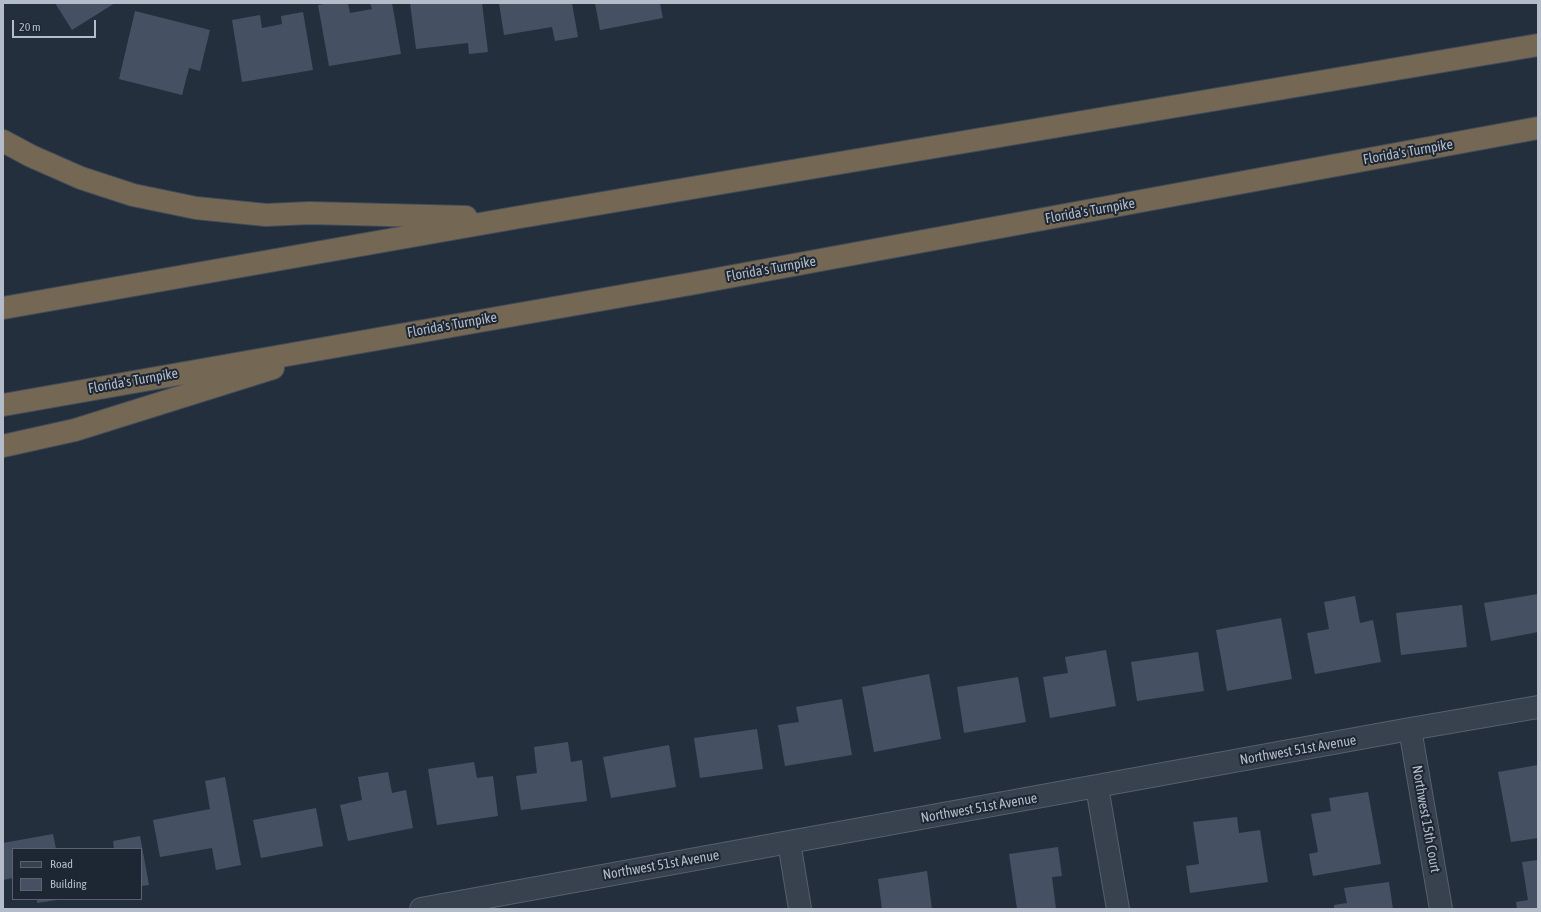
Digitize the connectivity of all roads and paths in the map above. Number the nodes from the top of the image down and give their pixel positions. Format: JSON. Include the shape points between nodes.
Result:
{"nodes":[{"id":1,"x":1538,"y":45,"type":"edge"},
{"id":2,"x":1538,"y":128,"type":"edge"},
{"id":3,"x":3,"y":141,"type":"edge"},
{"id":4,"x":514,"y":218,"type":"junction"},
{"id":5,"x":3,"y":308,"type":"edge"},
{"id":6,"x":363,"y":340,"type":"junction"},
{"id":7,"x":3,"y":404,"type":"edge"},
{"id":8,"x":3,"y":446,"type":"edge"},
{"id":9,"x":1538,"y":707,"type":"edge"},
{"id":10,"x":1410,"y":729,"type":"junction"},
{"id":11,"x":1097,"y":787,"type":"junction"},
{"id":12,"x":789,"y":842,"type":"junction"},
{"id":13,"x":421,"y":909,"type":"edge"},
{"id":14,"x":800,"y":909,"type":"edge"},
{"id":15,"x":1118,"y":909,"type":"edge"},
{"id":16,"x":1441,"y":909,"type":"edge"}],
"edges":[{"from":1,"to":4,"type":"highway"},
{"from":2,"to":6,"type":"highway","name":"Florida's Turnpike","via":[[690,284]]},
{"from":3,"to":4,"type":"highway","via":[[81,178],[134,195],[196,208],[266,215],[310,213]]},
{"from":4,"to":5,"type":"highway"},
{"from":6,"to":7,"type":"highway","name":"Florida's Turnpike"},
{"from":6,"to":8,"type":"highway","via":[[75,430]]},
{"from":9,"to":10,"type":"street","name":"Northwest 51st Avenue"},
{"from":10,"to":11,"type":"street","name":"Northwest 51st Avenue"},
{"from":10,"to":16,"type":"street","name":"Northwest 15th Court"},
{"from":11,"to":12,"type":"street","name":"Northwest 51st Avenue"},
{"from":11,"to":15,"type":"street"},
{"from":12,"to":13,"type":"street","name":"Northwest 51st Avenue"},
{"from":12,"to":14,"type":"street"}]}
